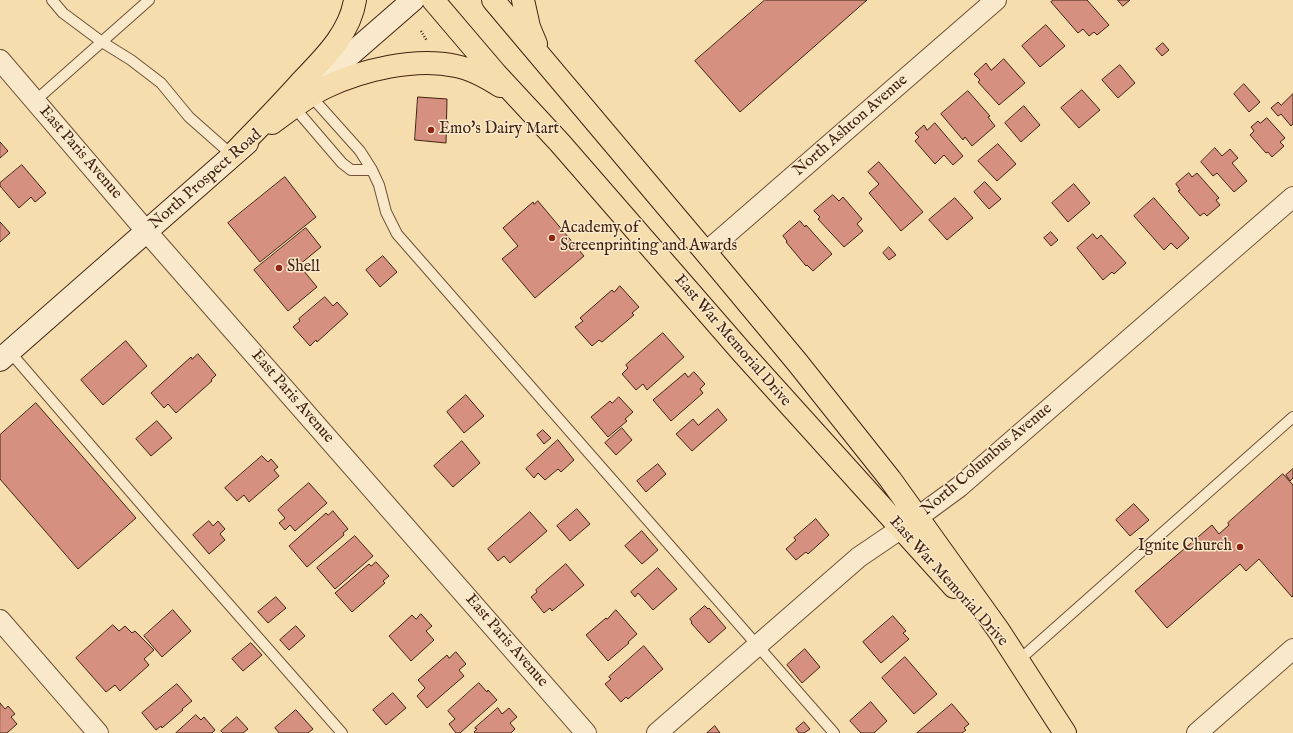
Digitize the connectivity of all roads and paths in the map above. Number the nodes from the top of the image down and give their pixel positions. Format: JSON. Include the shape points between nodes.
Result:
{"nodes":[{"id":1,"x":52,"y":0,"type":"edge"},
{"id":2,"x":149,"y":0,"type":"edge"},
{"id":3,"x":355,"y":0,"type":"edge"},
{"id":4,"x":413,"y":0,"type":"edge"},
{"id":5,"x":433,"y":0,"type":"edge"},
{"id":6,"x":493,"y":0,"type":"edge"},
{"id":7,"x":523,"y":0,"type":"edge"},
{"id":8,"x":996,"y":0,"type":"edge"},
{"id":9,"x":102,"y":42,"type":"junction"},
{"id":10,"x":541,"y":57,"type":"junction"},
{"id":11,"x":0,"y":60,"type":"edge"},
{"id":12,"x":304,"y":98,"type":"junction"},
{"id":13,"x":35,"y":101,"type":"junction"},
{"id":14,"x":272,"y":123,"type":"joint"},
{"id":15,"x":543,"y":125,"type":"junction"},
{"id":16,"x":232,"y":155,"type":"junction"},
{"id":17,"x":372,"y":170,"type":"junction"},
{"id":18,"x":1293,"y":197,"type":"edge"},
{"id":19,"x":148,"y":232,"type":"junction"},
{"id":20,"x":706,"y":252,"type":"junction"},
{"id":21,"x":5,"y":356,"type":"edge"},
{"id":22,"x":1293,"y":417,"type":"edge"},
{"id":23,"x":918,"y":517,"type":"junction"},
{"id":24,"x":901,"y":529,"type":"junction"},
{"id":25,"x":0,"y":620,"type":"edge"},
{"id":26,"x":758,"y":645,"type":"junction"},
{"id":27,"x":1293,"y":649,"type":"edge"},
{"id":28,"x":1018,"y":661,"type":"junction"},
{"id":29,"x":98,"y":733,"type":"edge"},
{"id":30,"x":342,"y":733,"type":"edge"},
{"id":31,"x":586,"y":733,"type":"edge"},
{"id":32,"x":657,"y":733,"type":"edge"},
{"id":33,"x":834,"y":733,"type":"edge"},
{"id":34,"x":1065,"y":733,"type":"edge"},
{"id":35,"x":1197,"y":733,"type":"edge"}],
"edges":[{"from":1,"to":9,"type":"lane","via":[[64,13]]},
{"from":2,"to":9,"type":"lane"},
{"from":3,"to":16,"type":"highway","via":[[350,18],[331,48],[273,114]]},
{"from":4,"to":12,"type":"main road"},
{"from":5,"to":15,"type":"highway","name":"East War Memorial Drive"},
{"from":6,"to":10,"type":"highway","name":"East War Memorial Drive"},
{"from":7,"to":10,"type":"highway","via":[[529,27]]},
{"from":8,"to":20,"type":"street","name":"North Ashton Avenue"},
{"from":9,"to":13,"type":"lane"},
{"from":9,"to":16,"type":"lane","via":[[161,83],[190,117]]},
{"from":10,"to":20,"type":"highway","name":"East War Memorial Drive"},
{"from":11,"to":13,"type":"street","name":"East Paris Avenue"},
{"from":12,"to":14,"type":"highway"},
{"from":12,"to":15,"type":"highway","via":[[340,81],[385,67],[451,65],[492,80]]},
{"from":12,"to":17,"type":"lane","via":[[360,151]]},
{"from":12,"to":17,"type":"lane","via":[[342,163],[351,170]]},
{"from":13,"to":19,"type":"street","name":"East Paris Avenue"},
{"from":14,"to":16,"type":"main road","name":"North Prospect Road"},
{"from":15,"to":24,"type":"highway","name":"East War Memorial Drive"},
{"from":16,"to":19,"type":"main road","name":"North Prospect Road"},
{"from":17,"to":26,"type":"lane","via":[[386,212],[398,234]]},
{"from":18,"to":23,"type":"street","name":"North Columbus Avenue","via":[[959,487]]},
{"from":19,"to":21,"type":"main road","name":"North Prospect Road"},
{"from":19,"to":31,"type":"street","name":"East Paris Avenue"},
{"from":20,"to":23,"type":"highway","name":"East War Memorial Drive","via":[[798,362]]},
{"from":21,"to":30,"type":"lane","via":[[160,526]]},
{"from":22,"to":28,"type":"lane"},
{"from":23,"to":24,"type":"street","name":"North Columbus Avenue"},
{"from":23,"to":28,"type":"highway","name":"East War Memorial Drive"},
{"from":24,"to":26,"type":"street","name":"North Columbus Avenue","via":[[859,557]]},
{"from":24,"to":28,"type":"highway","name":"East War Memorial Drive"},
{"from":25,"to":29,"type":"street"},
{"from":26,"to":32,"type":"street","name":"North Columbus Avenue"},
{"from":26,"to":33,"type":"lane"},
{"from":27,"to":35,"type":"street"},
{"from":28,"to":34,"type":"highway","name":"East War Memorial Drive"}]}
